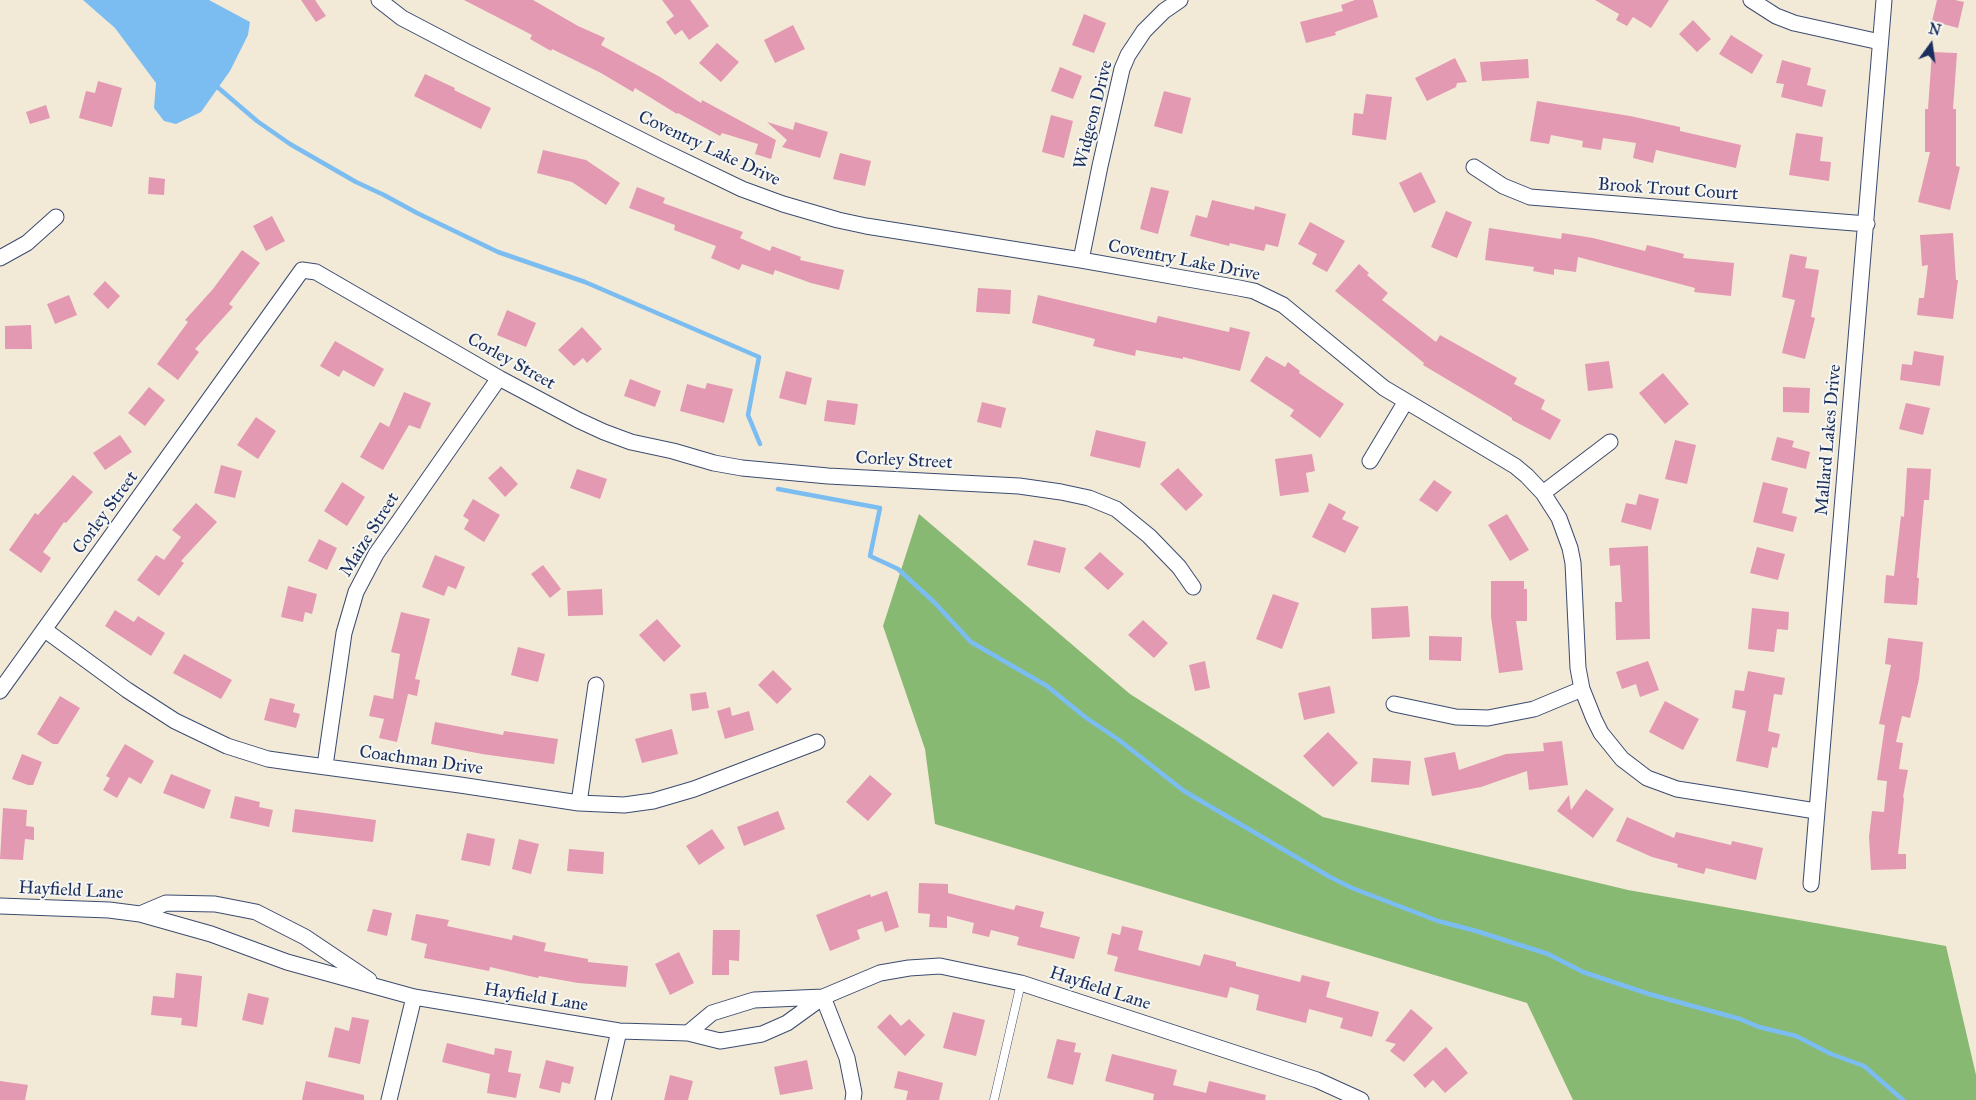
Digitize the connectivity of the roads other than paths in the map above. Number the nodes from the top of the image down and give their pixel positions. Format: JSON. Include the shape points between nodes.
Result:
{"nodes":[{"id":1,"x":379,"y":0,"type":"edge"},
{"id":2,"x":1180,"y":0,"type":"edge"},
{"id":3,"x":1751,"y":0,"type":"edge"},
{"id":4,"x":1884,"y":0,"type":"edge"},
{"id":5,"x":1880,"y":42,"type":"junction"},
{"id":6,"x":1474,"y":168,"type":"dead end"},
{"id":7,"x":56,"y":217,"type":"dead end"},
{"id":8,"x":1867,"y":224,"type":"junction"},
{"id":9,"x":0,"y":258,"type":"edge"},
{"id":10,"x":1081,"y":260,"type":"junction"},
{"id":11,"x":499,"y":378,"type":"junction"},
{"id":12,"x":1406,"y":401,"type":"junction"},
{"id":13,"x":1610,"y":442,"type":"dead end"},
{"id":14,"x":1370,"y":461,"type":"dead end"},
{"id":15,"x":1543,"y":493,"type":"junction"},
{"id":16,"x":1193,"y":587,"type":"dead end"},
{"id":17,"x":45,"y":630,"type":"junction"},
{"id":18,"x":596,"y":685,"type":"dead end"},
{"id":19,"x":1582,"y":690,"type":"junction"},
{"id":20,"x":0,"y":691,"type":"edge"},
{"id":21,"x":1394,"y":704,"type":"dead end"},
{"id":22,"x":817,"y":742,"type":"dead end"},
{"id":23,"x":325,"y":766,"type":"junction"},
{"id":24,"x":579,"y":803,"type":"junction"},
{"id":25,"x":1816,"y":811,"type":"junction"},
{"id":26,"x":1810,"y":884,"type":"dead end"},
{"id":27,"x":0,"y":906,"type":"edge"},
{"id":28,"x":140,"y":914,"type":"junction"},
{"id":29,"x":1021,"y":983,"type":"junction"},
{"id":30,"x":380,"y":988,"type":"junction"},
{"id":31,"x":414,"y":997,"type":"junction"},
{"id":32,"x":823,"y":997,"type":"junction"},
{"id":33,"x":619,"y":1031,"type":"junction"},
{"id":34,"x":688,"y":1033,"type":"junction"},
{"id":35,"x":389,"y":1100,"type":"edge"},
{"id":36,"x":604,"y":1100,"type":"edge"},
{"id":37,"x":853,"y":1100,"type":"edge"},
{"id":38,"x":994,"y":1100,"type":"edge"},
{"id":39,"x":1361,"y":1100,"type":"edge"}],
"edges":[{"from":1,"to":10,"type":"street","name":"Coventry Lake Drive","via":[[427,32],[742,189],[838,220]]},
{"from":2,"to":10,"type":"street","name":"Widgeon Drive","via":[[1144,32],[1122,69]]},
{"from":3,"to":5,"type":"street","via":[[1776,16],[1794,22]]},
{"from":4,"to":5,"type":"street","name":"Mallard Lakes Drive"},
{"from":5,"to":8,"type":"street","name":"Mallard Lakes Drive"},
{"from":6,"to":8,"type":"street","name":"Brook Trout Court","via":[[1503,186],[1530,197]]},
{"from":7,"to":9,"type":"street","via":[[27,243]]},
{"from":8,"to":25,"type":"street","name":"Mallard Lakes Drive"},
{"from":10,"to":12,"type":"street","name":"Coventry Lake Drive","via":[[1239,288],[1269,297],[1384,388]]},
{"from":11,"to":16,"type":"street","name":"Corley Street","via":[[604,432],[714,463],[828,476],[1019,486],[1089,498],[1116,509],[1149,536]]},
{"from":11,"to":17,"type":"street","name":"Corley Street","via":[[342,285],[316,272],[302,270]]},
{"from":11,"to":23,"type":"street","name":"Maize Street","via":[[376,554],[356,592],[344,633]]},
{"from":12,"to":14,"type":"street"},
{"from":12,"to":15,"type":"street","name":"Coventry Lake Drive","via":[[1515,466]]},
{"from":13,"to":15,"type":"street"},
{"from":15,"to":19,"type":"street","name":"Coventry Lake Drive","via":[[1559,518],[1573,563]]},
{"from":17,"to":20,"type":"street","name":"Corley Street"},
{"from":17,"to":23,"type":"street","name":"Coachman Drive","via":[[127,690],[200,735],[268,759]]},
{"from":18,"to":24,"type":"street"},
{"from":19,"to":21,"type":"street","via":[[1534,709],[1488,718],[1456,717]]},
{"from":19,"to":25,"type":"street","name":"Coventry Lake Drive","via":[[1607,740],[1622,759],[1647,778],[1677,789]]},
{"from":22,"to":24,"type":"street","name":"Coachman Drive","via":[[694,789],[653,801],[624,805]]},
{"from":23,"to":24,"type":"street","name":"Coachman Drive"},
{"from":25,"to":26,"type":"street","name":"Mallard Lakes Drive"},
{"from":27,"to":28,"type":"street","name":"Hayfield Lane"},
{"from":28,"to":30,"type":"street","name":"Hayfield Lane","via":[[211,934],[287,962]]},
{"from":28,"to":30,"type":"street","name":"Hayfield Lane","via":[[166,903],[215,904],[256,912],[305,937]]},
{"from":29,"to":32,"type":"street","name":"Hayfield Lane","via":[[940,966],[910,968],[880,973]]},
{"from":29,"to":38,"type":"lane"},
{"from":29,"to":39,"type":"street","name":"Hayfield Lane","via":[[1317,1080]]},
{"from":30,"to":31,"type":"street","name":"Hayfield Lane"},
{"from":31,"to":33,"type":"street","name":"Hayfield Lane"},
{"from":31,"to":35,"type":"street"},
{"from":32,"to":34,"type":"street","name":"Hayfield Lane","via":[[754,1000],[712,1013]]},
{"from":32,"to":34,"type":"street","name":"Hayfield Lane","via":[[787,1023],[762,1034],[720,1041]]},
{"from":32,"to":37,"type":"street","via":[[848,1058]]},
{"from":33,"to":34,"type":"street","name":"Hayfield Lane"},
{"from":33,"to":36,"type":"street"}]}
